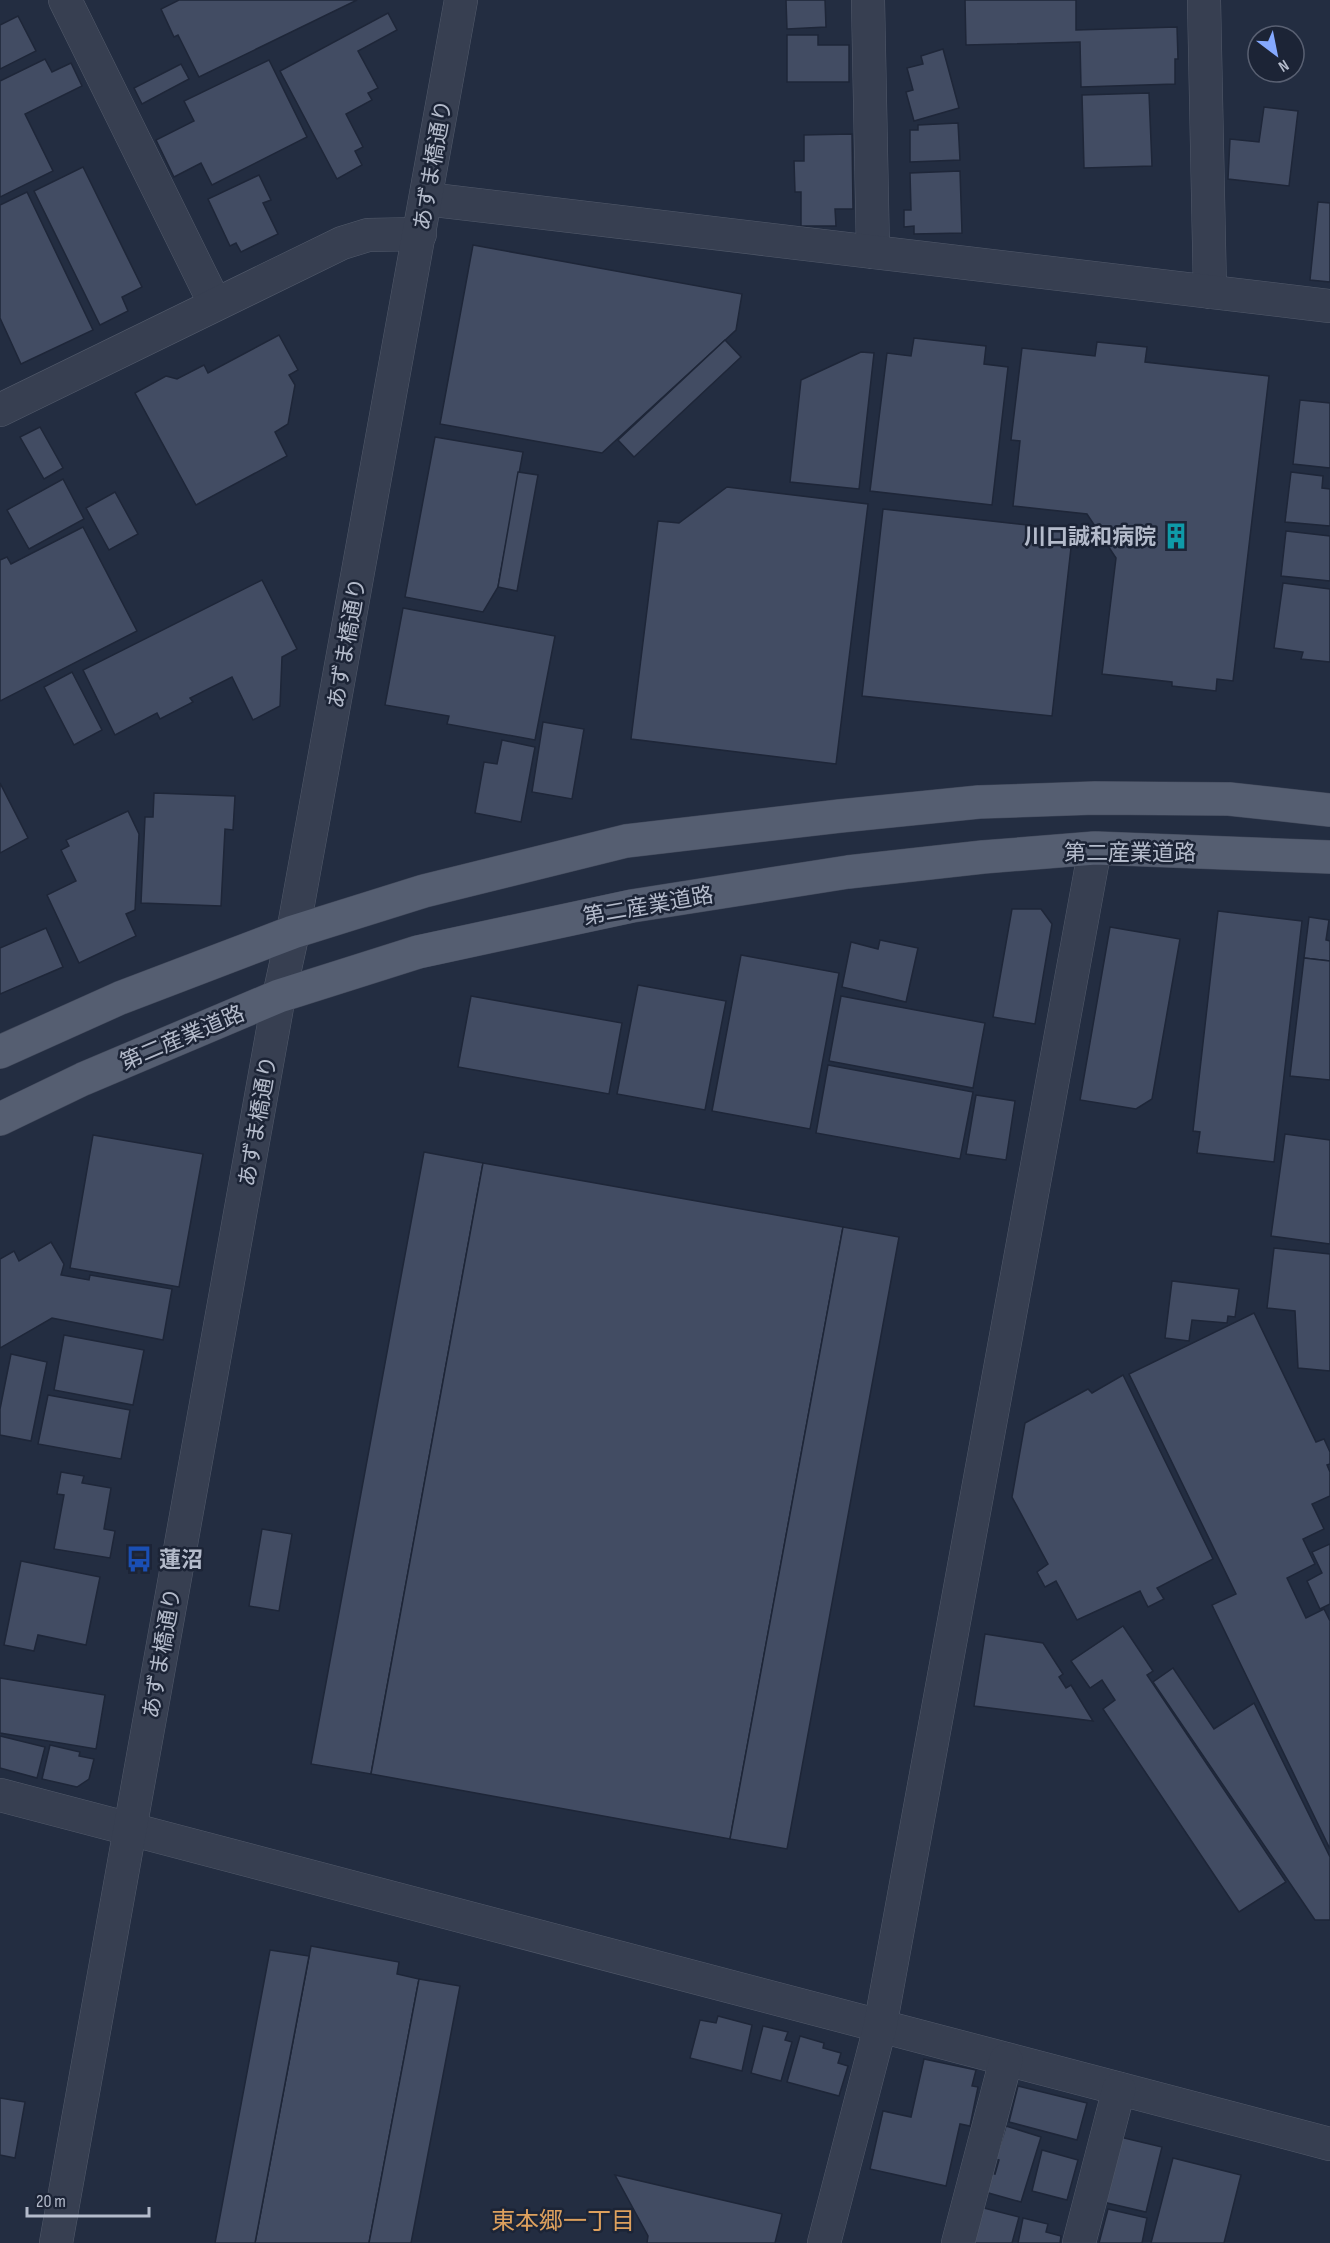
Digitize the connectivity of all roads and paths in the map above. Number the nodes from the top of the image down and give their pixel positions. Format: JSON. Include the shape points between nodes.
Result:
{"nodes":[{"id":1,"x":65,"y":0,"type":"edge"},
{"id":2,"x":461,"y":0,"type":"edge"},
{"id":3,"x":868,"y":0,"type":"edge"},
{"id":4,"x":1204,"y":0,"type":"edge"},
{"id":5,"x":426,"y":199,"type":"junction"},
{"id":6,"x":420,"y":234,"type":"junction"},
{"id":7,"x":873,"y":252,"type":"junction"},
{"id":8,"x":1210,"y":292,"type":"junction"},
{"id":9,"x":214,"y":304,"type":"junction"},
{"id":10,"x":1330,"y":306,"type":"edge"},
{"id":11,"x":0,"y":410,"type":"edge"},
{"id":12,"x":1330,"y":810,"type":"edge"},
{"id":13,"x":1095,"y":848,"type":"junction"},
{"id":14,"x":1330,"y":856,"type":"edge"},
{"id":15,"x":293,"y":932,"type":"junction"},
{"id":16,"x":279,"y":996,"type":"junction"},
{"id":17,"x":0,"y":1052,"type":"edge"},
{"id":18,"x":0,"y":1119,"type":"edge"},
{"id":19,"x":0,"y":1795,"type":"edge"},
{"id":20,"x":130,"y":1829,"type":"junction"},
{"id":21,"x":880,"y":2027,"type":"junction"},
{"id":22,"x":1006,"y":2060,"type":"junction"},
{"id":23,"x":1119,"y":2089,"type":"junction"},
{"id":24,"x":1330,"y":2144,"type":"edge"},
{"id":25,"x":56,"y":2243,"type":"edge"},
{"id":26,"x":824,"y":2243,"type":"edge"},
{"id":27,"x":958,"y":2243,"type":"edge"},
{"id":28,"x":1079,"y":2243,"type":"edge"}],
"edges":[{"from":1,"to":9,"type":"street"},
{"from":2,"to":5,"type":"street","name":"あずま橋通り"},
{"from":3,"to":7,"type":"street"},
{"from":4,"to":8,"type":"street"},
{"from":5,"to":6,"type":"street","name":"あずま橋通り"},
{"from":5,"to":7,"type":"street"},
{"from":6,"to":9,"type":"street","via":[[368,234]]},
{"from":6,"to":15,"type":"street","name":"あずま橋通り"},
{"from":7,"to":8,"type":"street"},
{"from":8,"to":10,"type":"street"},
{"from":9,"to":11,"type":"street"},
{"from":12,"to":15,"type":"main road","via":[[1229,799],[1095,798],[979,802],[828,817],[626,842],[424,891]]},
{"from":13,"to":14,"type":"main road","name":"第二産業道路"},
{"from":13,"to":16,"type":"main road","name":"第二産業道路","via":[[848,872],[632,906],[418,952]]},
{"from":13,"to":21,"type":"street"},
{"from":15,"to":16,"type":"street","name":"あずま橋通り"},
{"from":15,"to":17,"type":"main road","via":[[120,998]]},
{"from":16,"to":18,"type":"main road","name":"第二産業道路","via":[[83,1079]]},
{"from":16,"to":20,"type":"street","name":"あずま橋通り"},
{"from":19,"to":20,"type":"street"},
{"from":20,"to":21,"type":"street"},
{"from":20,"to":25,"type":"street","name":"あずま橋通り"},
{"from":21,"to":22,"type":"street"},
{"from":21,"to":26,"type":"street"},
{"from":22,"to":23,"type":"street"},
{"from":22,"to":27,"type":"street"},
{"from":23,"to":24,"type":"street"},
{"from":23,"to":28,"type":"street"}]}
